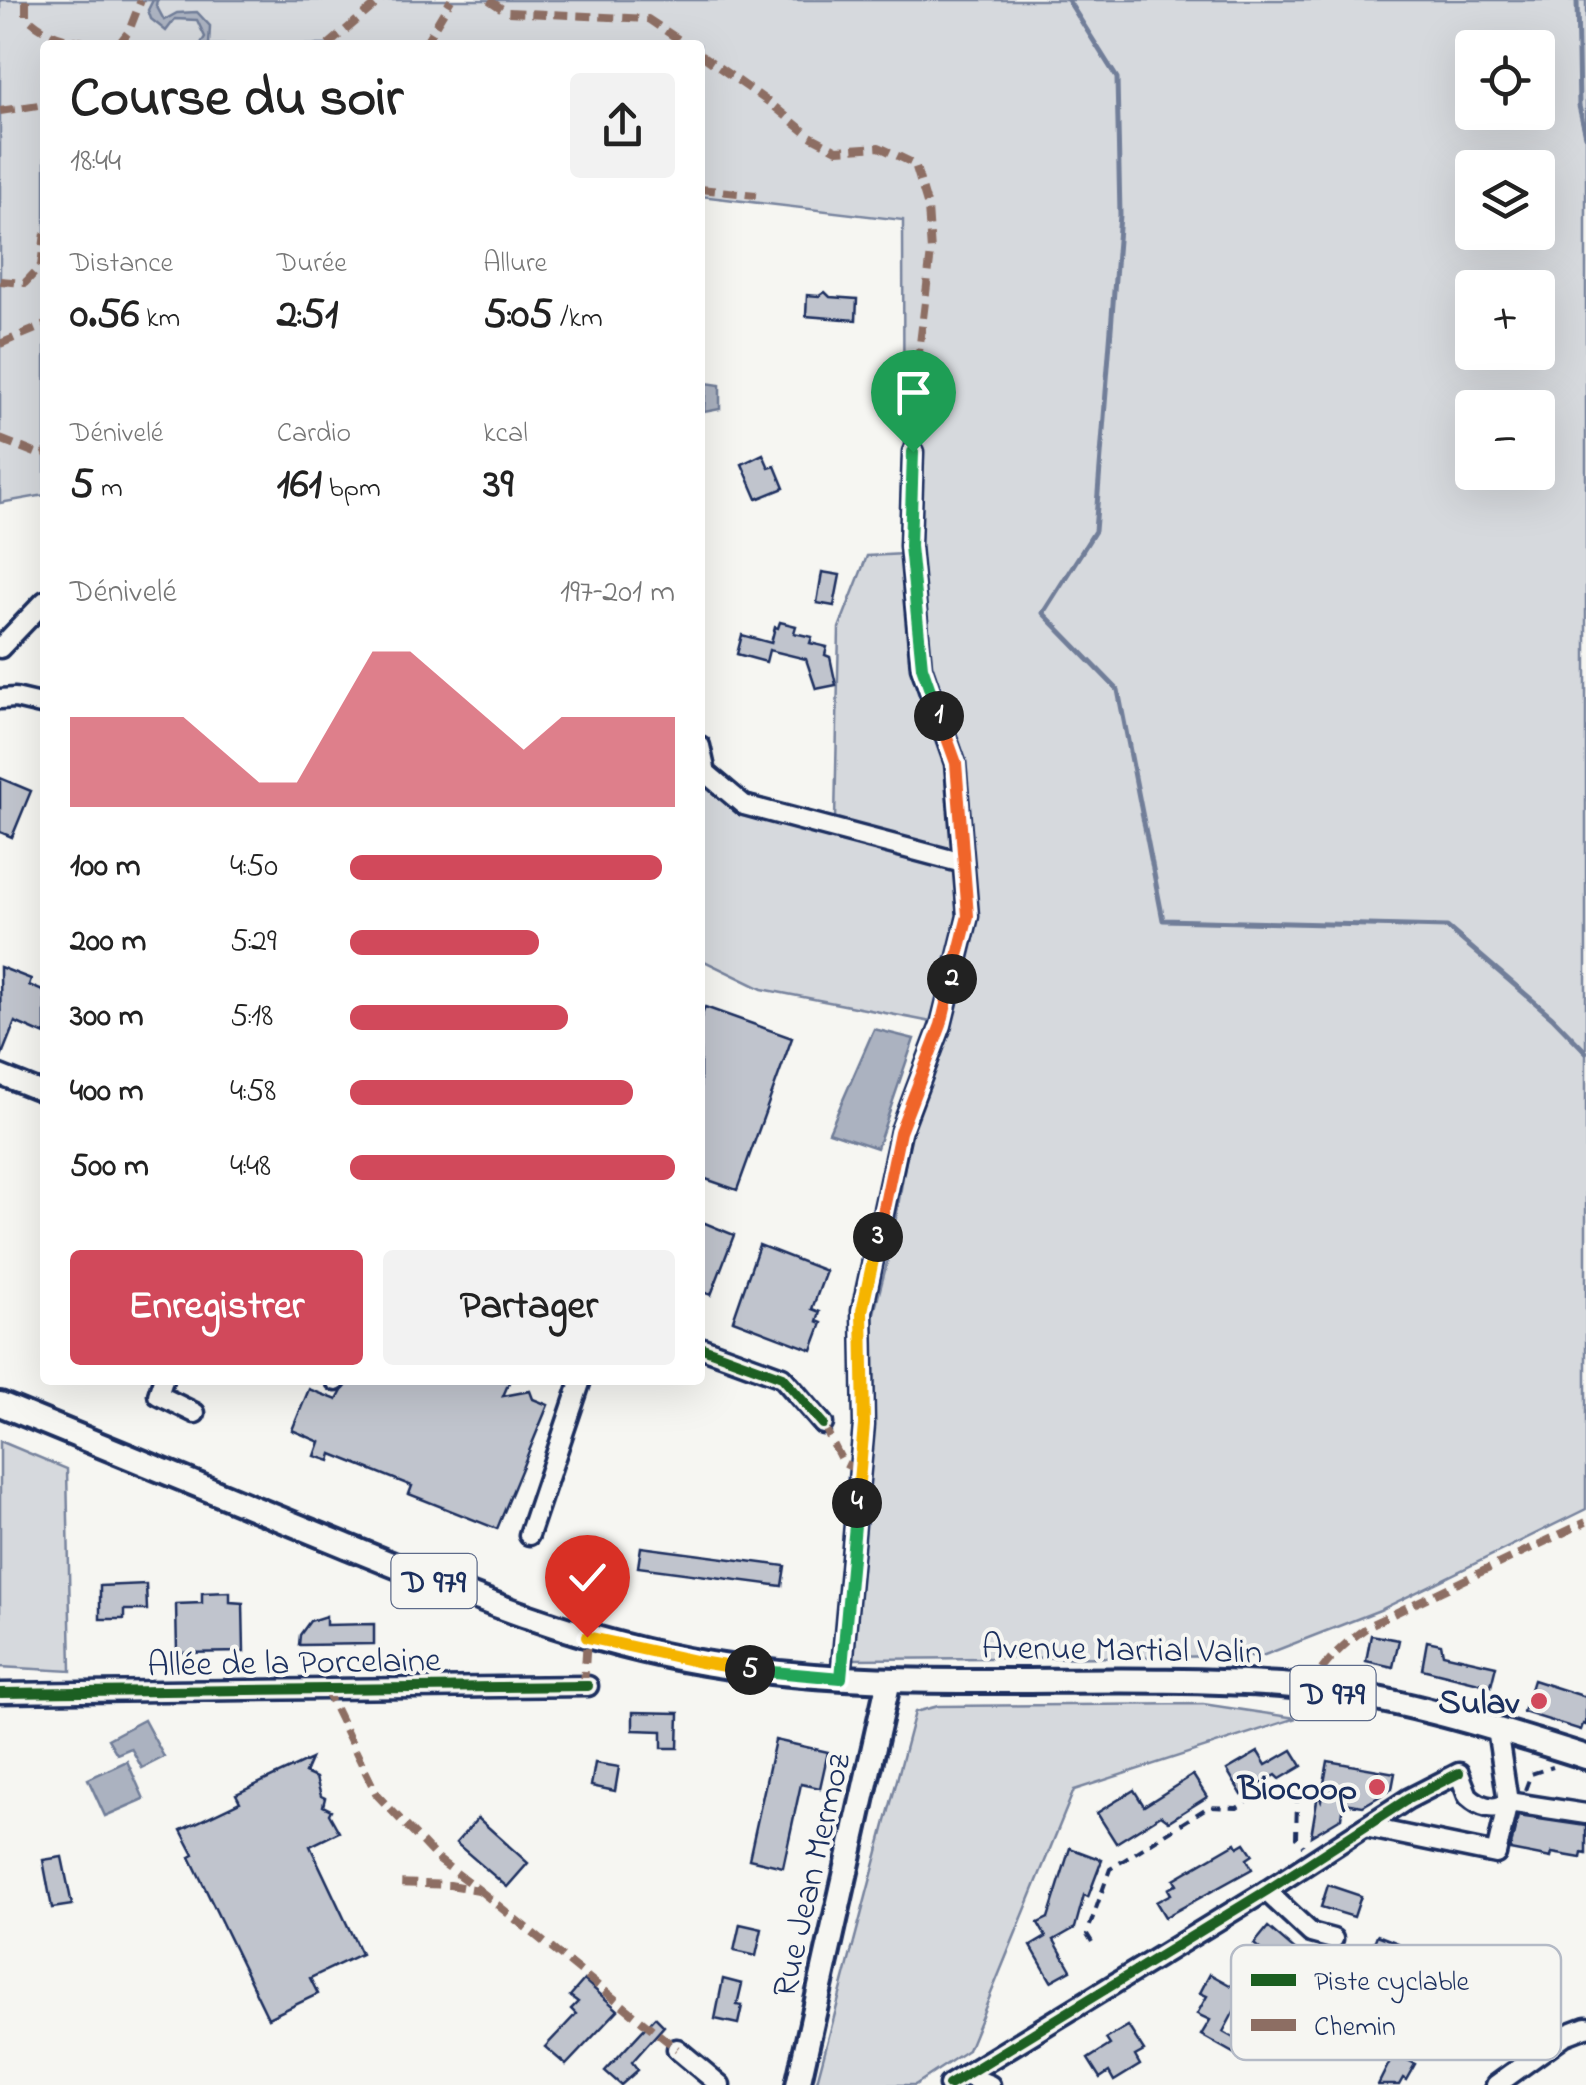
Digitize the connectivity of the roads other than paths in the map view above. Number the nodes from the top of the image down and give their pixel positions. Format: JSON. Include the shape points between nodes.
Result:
{"nodes":[{"id":1,"x":913,"y":452,"type":"dead end"},
{"id":2,"x":40,"y":606,"type":"edge"},
{"id":3,"x":0,"y":648,"type":"edge"},
{"id":4,"x":0,"y":699,"type":"edge"},
{"id":5,"x":40,"y":704,"type":"edge"},
{"id":6,"x":705,"y":768,"type":"edge"},
{"id":7,"x":963,"y":863,"type":"junction"},
{"id":8,"x":0,"y":1076,"type":"edge"},
{"id":9,"x":40,"y":1092,"type":"edge"},
{"id":10,"x":705,"y":1349,"type":"edge"},
{"id":11,"x":161,"y":1385,"type":"edge"},
{"id":12,"x":578,"y":1385,"type":"edge"},
{"id":13,"x":0,"y":1404,"type":"edge"},
{"id":14,"x":195,"y":1414,"type":"dead end"},
{"id":15,"x":823,"y":1424,"type":"dead end"},
{"id":16,"x":529,"y":1535,"type":"dead end"},
{"id":17,"x":841,"y":1678,"type":"junction"},
{"id":18,"x":889,"y":1680,"type":"junction"},
{"id":19,"x":588,"y":1686,"type":"dead end"},
{"id":20,"x":0,"y":1693,"type":"edge"},
{"id":21,"x":1497,"y":1729,"type":"junction"},
{"id":22,"x":1586,"y":1757,"type":"edge"},
{"id":23,"x":1514,"y":1803,"type":"junction"},
{"id":24,"x":1586,"y":1814,"type":"edge"},
{"id":25,"x":1364,"y":1826,"type":"junction"},
{"id":26,"x":1266,"y":1890,"type":"junction"},
{"id":27,"x":1332,"y":1940,"type":"dead end"},
{"id":28,"x":1586,"y":2026,"type":"edge"},
{"id":29,"x":1561,"y":2039,"type":"edge"},
{"id":30,"x":678,"y":2050,"type":"dead end"},
{"id":31,"x":1531,"y":2060,"type":"edge"},
{"id":32,"x":957,"y":2080,"type":"edge"},
{"id":33,"x":720,"y":2085,"type":"edge"},
{"id":34,"x":798,"y":2085,"type":"edge"},
{"id":35,"x":990,"y":2085,"type":"edge"},
{"id":36,"x":1496,"y":2085,"type":"edge"}],
"edges":[{"from":1,"to":7,"type":"street","via":[[910,546],[922,667],[956,763]]},
{"from":2,"to":3,"type":"street"},
{"from":4,"to":5,"type":"street"},
{"from":6,"to":7,"type":"street","via":[[744,805]]},
{"from":7,"to":17,"type":"street","via":[[968,916],[941,1025],[900,1132],[862,1311],[864,1425]]},
{"from":8,"to":9,"type":"street"},
{"from":10,"to":15,"type":"street","via":[[782,1377]]},
{"from":11,"to":14,"type":"street","via":[[158,1395]]},
{"from":12,"to":16,"type":"street"},
{"from":13,"to":17,"type":"main road","number":"D 979","via":[[488,1604],[587,1637],[700,1662]]},
{"from":17,"to":18,"type":"main road","number":"D 979"},
{"from":18,"to":21,"type":"main road","name":"Avenue Martial Valin","number":"D 979","via":[[1282,1686]]},
{"from":18,"to":34,"type":"main road","name":"Rue Jean Mermoz"},
{"from":19,"to":20,"type":"street","name":"Allée de la Porcelaine"},
{"from":21,"to":22,"type":"main road","name":"Avenue Martial Valin","number":"D 979"},
{"from":21,"to":23,"type":"street"},
{"from":23,"to":24,"type":"street"},
{"from":23,"to":25,"type":"street","via":[[1476,1803],[1459,1773]]},
{"from":23,"to":25,"type":"street","via":[[1496,1854]]},
{"from":25,"to":26,"type":"street"},
{"from":26,"to":27,"type":"street","via":[[1310,1933]]},
{"from":26,"to":32,"type":"street"},
{"from":28,"to":29,"type":"street"},
{"from":30,"to":33,"type":"street"},
{"from":31,"to":36,"type":"street"},
{"from":32,"to":35,"type":"street"}]}
